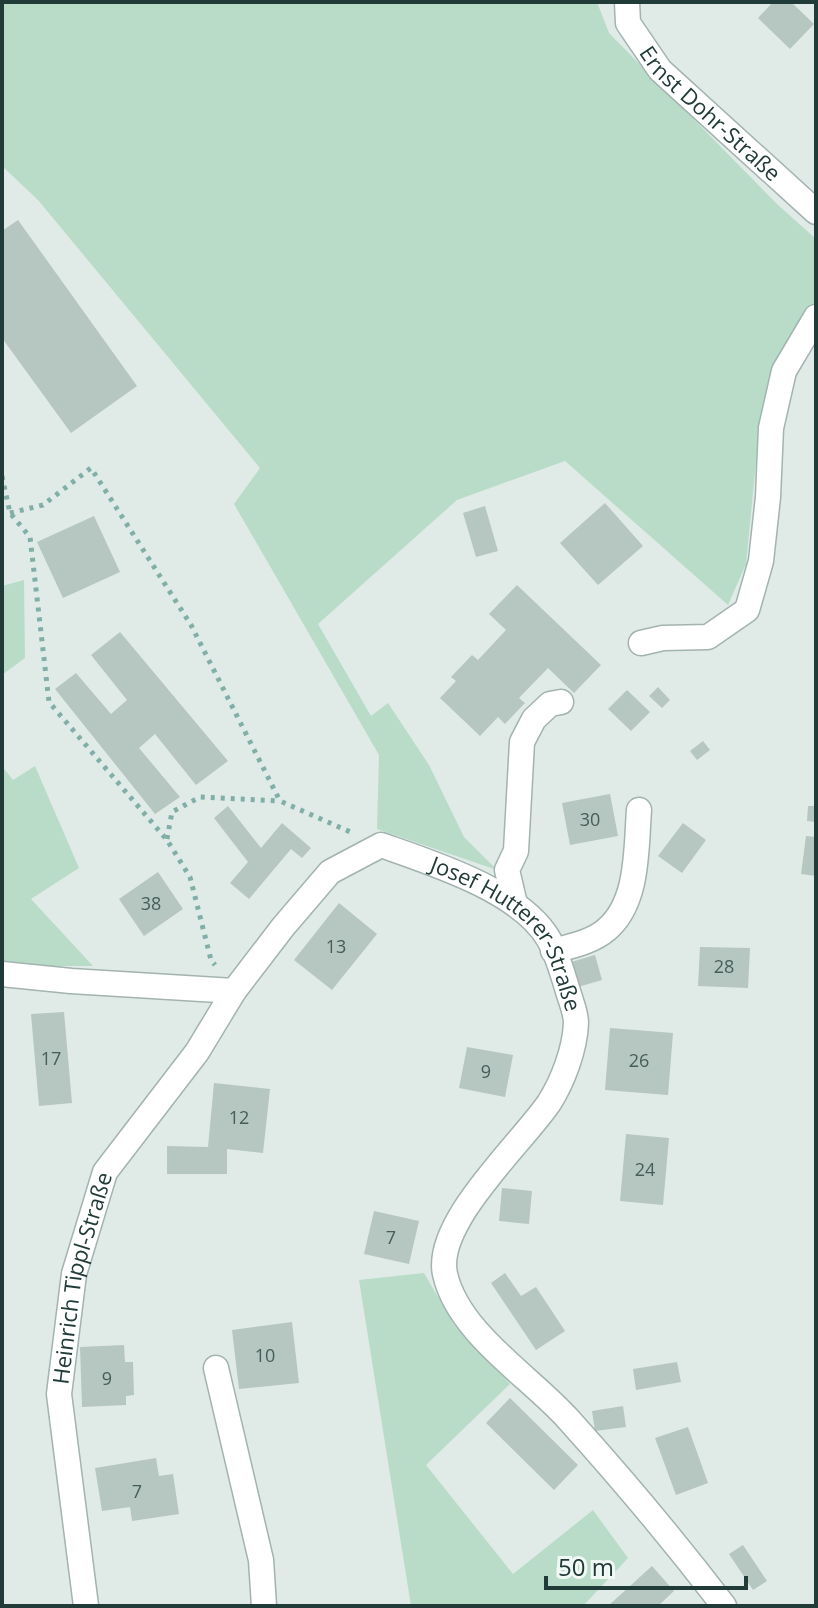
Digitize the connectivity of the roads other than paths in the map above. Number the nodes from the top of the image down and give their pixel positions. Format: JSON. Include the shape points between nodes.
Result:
{"nodes":[{"id":1,"x":627,"y":2,"type":"edge"},
{"id":2,"x":816,"y":212,"type":"edge"},
{"id":3,"x":816,"y":317,"type":"edge"},
{"id":4,"x":641,"y":643,"type":"dead end"},
{"id":5,"x":561,"y":702,"type":"dead end"},
{"id":6,"x":639,"y":810,"type":"dead end"},
{"id":7,"x":515,"y":904,"type":"junction"},
{"id":8,"x":553,"y":951,"type":"junction"},
{"id":9,"x":2,"y":974,"type":"edge"},
{"id":10,"x":234,"y":991,"type":"junction"},
{"id":11,"x":216,"y":1368,"type":"dead end"},
{"id":12,"x":86,"y":1606,"type":"edge"},
{"id":13,"x":264,"y":1606,"type":"edge"},
{"id":14,"x":724,"y":1606,"type":"edge"}],
"edges":[{"from":1,"to":2,"type":"street","name":"Ernst Dohr-Straße","via":[[628,23],[660,70]]},
{"from":3,"to":4,"type":"street","via":[[784,371],[771,428],[761,561],[747,610],[708,637]]},
{"from":5,"to":7,"type":"street","via":[[550,704],[534,719],[522,742],[516,851],[507,870]]},
{"from":6,"to":8,"type":"street","via":[[632,881],[623,910],[587,941]]},
{"from":7,"to":8,"type":"street","name":"Josef Hutterer-Straße","via":[[547,936]]},
{"from":7,"to":10,"type":"street","name":"Josef Hutterer-Straße","via":[[462,874],[381,845],[330,872]]},
{"from":8,"to":14,"type":"street","name":"Josef Hutterer-Straße","via":[[576,1022],[568,1064],[550,1101],[456,1221],[445,1247],[445,1274],[475,1330],[566,1416],[654,1515]]},
{"from":9,"to":10,"type":"street"},
{"from":10,"to":12,"type":"street","name":"Heinrich Tippl-Straße","via":[[197,1052],[105,1172],[74,1274],[59,1394]]},
{"from":11,"to":13,"type":"street","via":[[261,1560]]}]}
